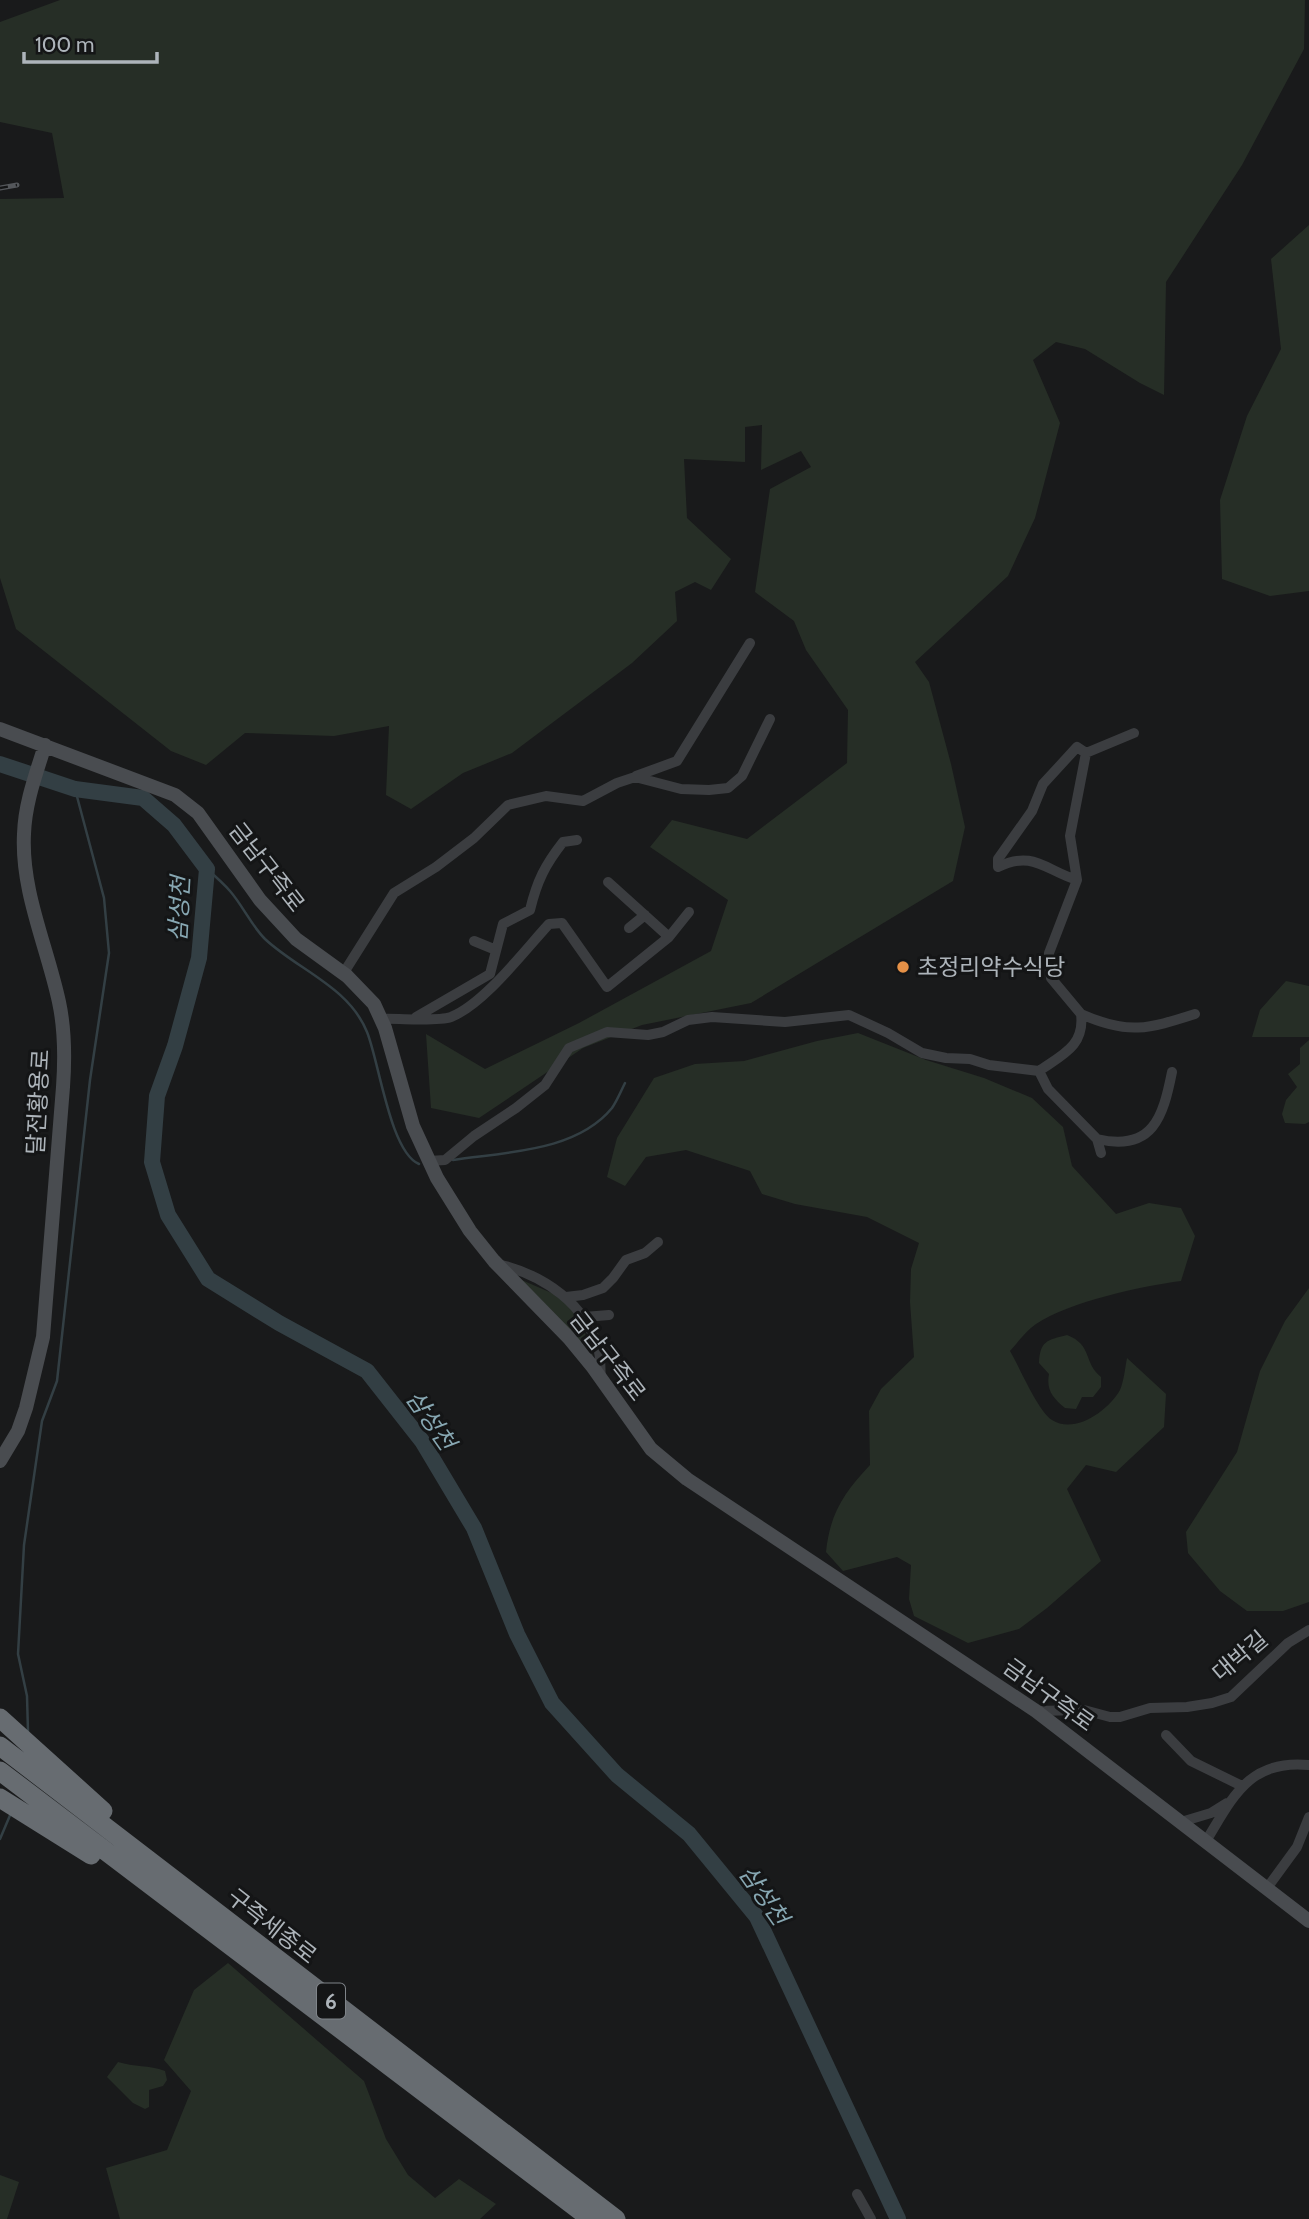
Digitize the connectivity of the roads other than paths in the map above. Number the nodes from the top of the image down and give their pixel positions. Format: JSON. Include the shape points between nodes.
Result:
{"nodes":[{"id":1,"x":750,"y":643,"type":"dead end"},
{"id":2,"x":770,"y":719,"type":"dead end"},
{"id":3,"x":0,"y":729,"type":"edge"},
{"id":4,"x":1134,"y":733,"type":"dead end"},
{"id":5,"x":43,"y":751,"type":"junction"},
{"id":6,"x":1086,"y":753,"type":"junction"},
{"id":7,"x":635,"y":777,"type":"junction"},
{"id":8,"x":577,"y":840,"type":"dead end"},
{"id":9,"x":1077,"y":880,"type":"junction"},
{"id":10,"x":608,"y":882,"type":"dead end"},
{"id":11,"x":689,"y":912,"type":"dead end"},
{"id":12,"x":645,"y":915,"type":"junction"},
{"id":13,"x":629,"y":928,"type":"dead end"},
{"id":14,"x":669,"y":937,"type":"junction"},
{"id":15,"x":474,"y":941,"type":"dead end"},
{"id":16,"x":496,"y":950,"type":"junction"},
{"id":17,"x":343,"y":974,"type":"junction"},
{"id":18,"x":1081,"y":1014,"type":"junction"},
{"id":19,"x":1195,"y":1014,"type":"dead end"},
{"id":20,"x":414,"y":1018,"type":"junction"},
{"id":21,"x":381,"y":1019,"type":"junction"},
{"id":22,"x":1039,"y":1071,"type":"junction"},
{"id":23,"x":1172,"y":1072,"type":"dead end"},
{"id":24,"x":1097,"y":1139,"type":"junction"},
{"id":25,"x":1101,"y":1153,"type":"dead end"},
{"id":26,"x":429,"y":1161,"type":"junction"},
{"id":27,"x":658,"y":1242,"type":"dead end"},
{"id":28,"x":497,"y":1264,"type":"junction"},
{"id":29,"x":566,"y":1297,"type":"junction"},
{"id":30,"x":609,"y":1315,"type":"dead end"},
{"id":31,"x":584,"y":1317,"type":"junction"},
{"id":32,"x":601,"y":1379,"type":"junction"},
{"id":33,"x":0,"y":1461,"type":"edge"},
{"id":34,"x":1309,"y":1630,"type":"edge"},
{"id":35,"x":1035,"y":1711,"type":"junction"},
{"id":36,"x":4,"y":1722,"type":"edge"},
{"id":37,"x":1166,"y":1735,"type":"dead end"},
{"id":38,"x":2,"y":1748,"type":"edge"},
{"id":39,"x":1309,"y":1765,"type":"edge"},
{"id":40,"x":0,"y":1771,"type":"edge"},
{"id":41,"x":50,"y":1775,"type":"junction"},
{"id":42,"x":1241,"y":1786,"type":"junction"},
{"id":43,"x":0,"y":1798,"type":"edge"},
{"id":44,"x":1230,"y":1802,"type":"junction"},
{"id":45,"x":40,"y":1813,"type":"junction"},
{"id":46,"x":1309,"y":1817,"type":"edge"},
{"id":47,"x":1181,"y":1822,"type":"junction"},
{"id":48,"x":1206,"y":1841,"type":"junction"},
{"id":49,"x":1267,"y":1888,"type":"junction"},
{"id":50,"x":1309,"y":1921,"type":"edge"},
{"id":51,"x":249,"y":1949,"type":"junction"},
{"id":52,"x":857,"y":2194,"type":"dead end"},
{"id":53,"x":591,"y":2219,"type":"edge"},
{"id":54,"x":616,"y":2219,"type":"edge"},
{"id":55,"x":871,"y":2219,"type":"edge"}],
"edges":[{"from":1,"to":7,"type":"street","via":[[677,761]]},
{"from":2,"to":7,"type":"street","via":[[742,776],[728,788],[681,789]]},
{"from":3,"to":5,"type":"main road","name":"금남구즉로"},
{"from":4,"to":6,"type":"street"},
{"from":5,"to":17,"type":"main road","name":"금남구즉로","via":[[175,795],[198,813],[260,900],[296,939]]},
{"from":5,"to":33,"type":"main road","name":"달전황용로","via":[[23,835],[27,882],[59,1003],[64,1087],[43,1336],[26,1408]]},
{"from":6,"to":9,"type":"street","via":[[1070,836]]},
{"from":6,"to":9,"type":"street","via":[[1077,747],[1043,784],[1032,811],[998,859],[999,867],[1028,859]]},
{"from":7,"to":17,"type":"street","via":[[583,802],[546,796],[508,805],[474,838],[394,893]]},
{"from":8,"to":16,"type":"street","via":[[563,842],[549,860],[536,883],[530,910],[503,924]]},
{"from":9,"to":18,"type":"street","via":[[1049,953],[1051,978]]},
{"from":10,"to":12,"type":"street"},
{"from":11,"to":14,"type":"street"},
{"from":12,"to":13,"type":"street"},
{"from":12,"to":14,"type":"street"},
{"from":14,"to":20,"type":"street","via":[[607,987],[562,923],[549,924],[479,1000],[452,1017]]},
{"from":15,"to":16,"type":"street"},
{"from":16,"to":20,"type":"street","via":[[490,974]]},
{"from":17,"to":21,"type":"main road","name":"금남구즉로","via":[[374,1004]]},
{"from":18,"to":19,"type":"street","via":[[1128,1028],[1149,1028]]},
{"from":18,"to":22,"type":"street","via":[[1073,1049]]},
{"from":20,"to":21,"type":"street"},
{"from":21,"to":26,"type":"main road","name":"금남구즉로","via":[[413,1125]]},
{"from":22,"to":24,"type":"street","via":[[1048,1089]]},
{"from":22,"to":26,"type":"street","via":[[922,1053],[849,1015],[785,1022],[688,1020],[648,1035],[607,1032],[569,1048],[545,1085],[445,1160]]},
{"from":23,"to":24,"type":"street","via":[[1153,1129],[1138,1138],[1113,1143]]},
{"from":24,"to":25,"type":"street"},
{"from":26,"to":28,"type":"main road","name":"금남구즉로","via":[[470,1231]]},
{"from":27,"to":29,"type":"street","via":[[626,1260],[603,1287]]},
{"from":28,"to":29,"type":"street","via":[[516,1268]]},
{"from":28,"to":32,"type":"main road","name":"금남구즉로","via":[[569,1338]]},
{"from":29,"to":31,"type":"street"},
{"from":30,"to":31,"type":"street"},
{"from":31,"to":32,"type":"street","via":[[600,1353]]},
{"from":32,"to":35,"type":"main road","name":"금남구즉로","via":[[651,1449],[687,1479]]},
{"from":34,"to":35,"type":"street","name":"대박길","via":[[1288,1643],[1231,1697],[1195,1706],[1150,1708],[1121,1717],[1084,1710]]},
{"from":35,"to":47,"type":"main road","name":"금남구즉로"},
{"from":36,"to":41,"type":"highway"},
{"from":37,"to":42,"type":"street","via":[[1191,1761]]},
{"from":38,"to":41,"type":"highway","name":"구즉세종로","number":"6"},
{"from":39,"to":42,"type":"street","via":[[1267,1768]]},
{"from":40,"to":45,"type":"highway","name":"구즉세종로","number":"6"},
{"from":41,"to":51,"type":"highway","name":"구즉세종로","number":"6"},
{"from":42,"to":44,"type":"street"},
{"from":43,"to":45,"type":"highway"},
{"from":44,"to":47,"type":"street"},
{"from":44,"to":48,"type":"street"},
{"from":45,"to":51,"type":"highway","name":"구즉세종로","number":"6"},
{"from":46,"to":49,"type":"street","via":[[1297,1847]]},
{"from":47,"to":48,"type":"main road","name":"금남구즉로"},
{"from":48,"to":49,"type":"main road","name":"금남구즉로"},
{"from":49,"to":50,"type":"main road","name":"금남구즉로"},
{"from":51,"to":53,"type":"highway","name":"구즉세종로","number":"6"},
{"from":51,"to":54,"type":"highway","name":"구즉세종로","number":"6"},
{"from":52,"to":55,"type":"street"}]}
